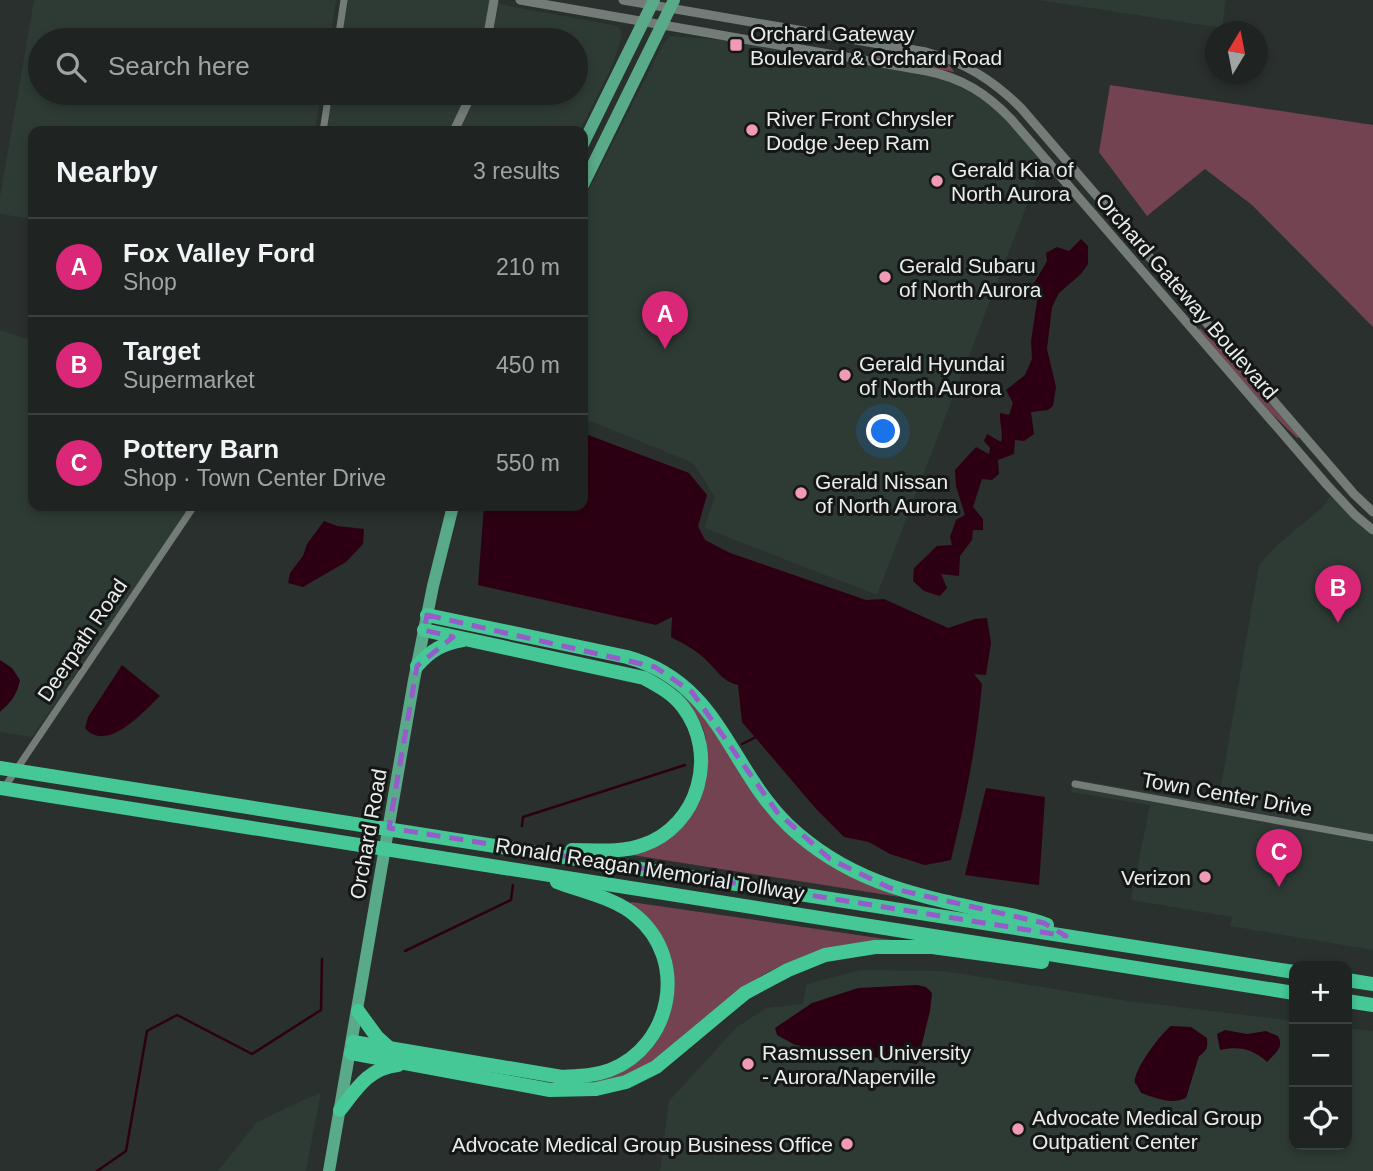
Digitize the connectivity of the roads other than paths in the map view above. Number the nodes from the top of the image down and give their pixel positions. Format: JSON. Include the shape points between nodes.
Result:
{"nodes":[{"id":1,"x":344,"y":0,"type":"edge"},
{"id":2,"x":494,"y":0,"type":"edge"},
{"id":3,"x":520,"y":0,"type":"edge"},
{"id":4,"x":623,"y":0,"type":"edge"},
{"id":5,"x":653,"y":2,"type":"edge"},
{"id":6,"x":672,"y":4,"type":"edge"},
{"id":7,"x":643,"y":22,"type":"junction"},
{"id":8,"x":662,"y":25,"type":"junction"},
{"id":9,"x":340,"y":28,"type":"edge"},
{"id":10,"x":489,"y":28,"type":"edge"},
{"id":11,"x":328,"y":105,"type":"edge"},
{"id":12,"x":466,"y":105,"type":"edge"},
{"id":13,"x":324,"y":126,"type":"edge"},
{"id":14,"x":456,"y":126,"type":"edge"},
{"id":15,"x":588,"y":134,"type":"edge"},
{"id":16,"x":588,"y":175,"type":"edge"},
{"id":17,"x":191,"y":511,"type":"edge"},
{"id":18,"x":452,"y":511,"type":"edge"},
{"id":19,"x":1373,"y":512,"type":"edge"},
{"id":20,"x":1373,"y":530,"type":"edge"},
{"id":21,"x":425,"y":622,"type":"junction"},
{"id":22,"x":468,"y":639,"type":"junction"},
{"id":23,"x":417,"y":666,"type":"junction"},
{"id":24,"x":0,"y":768,"type":"edge"},
{"id":25,"x":1075,"y":784,"type":"dead end"},
{"id":26,"x":0,"y":788,"type":"edge"},
{"id":27,"x":0,"y":794,"type":"edge"},
{"id":28,"x":1373,"y":838,"type":"edge"},
{"id":29,"x":519,"y":848,"type":"junction"},
{"id":30,"x":526,"y":871,"type":"junction"},
{"id":31,"x":1066,"y":936,"type":"junction"},
{"id":32,"x":1088,"y":960,"type":"junction"},
{"id":33,"x":1289,"y":971,"type":"edge"},
{"id":34,"x":1352,"y":981,"type":"edge"},
{"id":35,"x":1373,"y":984,"type":"edge"},
{"id":36,"x":1289,"y":992,"type":"edge"},
{"id":37,"x":1352,"y":1002,"type":"edge"},
{"id":38,"x":1373,"y":1005,"type":"edge"},
{"id":39,"x":358,"y":1011,"type":"junction"},
{"id":40,"x":352,"y":1047,"type":"junction"},
{"id":41,"x":389,"y":1048,"type":"junction"},
{"id":42,"x":403,"y":1064,"type":"junction"},
{"id":43,"x":340,"y":1110,"type":"junction"},
{"id":44,"x":329,"y":1171,"type":"edge"}],
"edges":[{"from":1,"to":9,"type":"street"},
{"from":2,"to":10,"type":"street"},
{"from":3,"to":7,"type":"street","name":"Orchard Gateway Boulevard"},
{"from":4,"to":5,"type":"street","name":"Orchard Gateway Boulevard"},
{"from":5,"to":6,"type":"street","name":"Orchard Gateway Boulevard"},
{"from":5,"to":7,"type":"main road"},
{"from":6,"to":8,"type":"main road"},
{"from":6,"to":19,"type":"street","name":"Orchard Gateway Boulevard","via":[[926,52],[990,80],[1021,108]]},
{"from":7,"to":8,"type":"street","name":"Orchard Gateway Boulevard"},
{"from":7,"to":15,"type":"main road"},
{"from":8,"to":16,"type":"main road"},
{"from":8,"to":20,"type":"street","name":"Orchard Gateway Boulevard","via":[[927,71],[982,92],[1011,118],[1327,485]]},
{"from":11,"to":13,"type":"street"},
{"from":12,"to":14,"type":"street"},
{"from":17,"to":27,"type":"street","name":"Deerpath Road"},
{"from":18,"to":21,"type":"main road","name":"Orchard Road"},
{"from":21,"to":22,"type":"highway"},
{"from":21,"to":23,"type":"main road","name":"Orchard Road"},
{"from":21,"to":31,"type":"highway","via":[[627,657],[655,667],[692,692],[776,812],[830,859],[890,888],[1044,923]]},
{"from":22,"to":23,"type":"highway","via":[[443,645]]},
{"from":22,"to":29,"type":"highway","via":[[644,678],[662,687],[684,708],[699,744],[702,767],[692,802],[677,823],[656,839],[625,849]]},
{"from":23,"to":39,"type":"main road","name":"Orchard Road"},
{"from":24,"to":29,"type":"highway","name":"Ronald Reagan Memorial Tollway"},
{"from":25,"to":28,"type":"street","name":"Town Center Drive"},
{"from":26,"to":30,"type":"highway","name":"Ronald Reagan Memorial Tollway"},
{"from":29,"to":31,"type":"highway","name":"Ronald Reagan Memorial Tollway"},
{"from":30,"to":32,"type":"highway","name":"Ronald Reagan Memorial Tollway"},
{"from":30,"to":41,"type":"highway","via":[[625,908],[650,932],[663,954],[668,978],[668,1002],[650,1039],[634,1056],[610,1070],[562,1077]]},
{"from":31,"to":33,"type":"highway","name":"Ronald Reagan Memorial Tollway"},
{"from":32,"to":36,"type":"highway","name":"Ronald Reagan Memorial Tollway"},
{"from":32,"to":42,"type":"highway","via":[[1038,962],[895,946],[825,955],[745,993],[656,1068],[596,1089],[550,1090]]},
{"from":34,"to":35,"type":"highway"},
{"from":37,"to":38,"type":"highway"},
{"from":39,"to":40,"type":"main road","name":"Orchard Road"},
{"from":39,"to":41,"type":"highway"},
{"from":40,"to":41,"type":"highway"},
{"from":40,"to":42,"type":"highway"},
{"from":40,"to":43,"type":"main road","name":"Orchard Road"},
{"from":42,"to":43,"type":"highway","via":[[373,1072]]},
{"from":43,"to":44,"type":"main road","name":"Orchard Road"}]}
